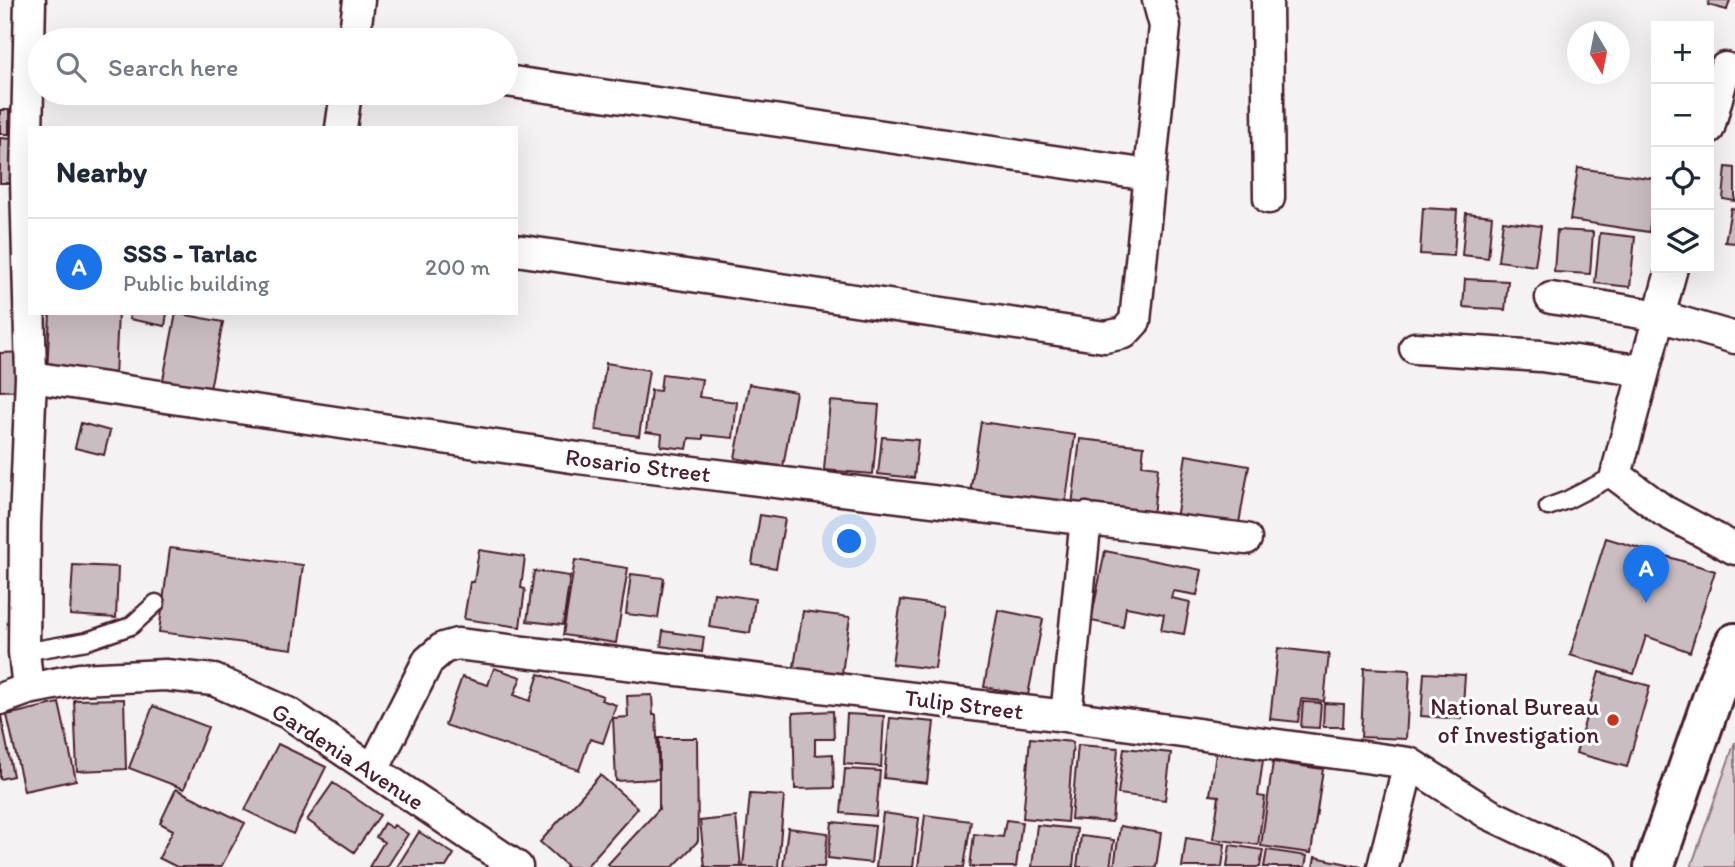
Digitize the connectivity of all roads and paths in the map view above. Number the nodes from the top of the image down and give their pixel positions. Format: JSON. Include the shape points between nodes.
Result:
{"nodes":[{"id":1,"x":30,"y":0,"type":"edge"},
{"id":2,"x":359,"y":0,"type":"edge"},
{"id":3,"x":1158,"y":0,"type":"edge"},
{"id":4,"x":1267,"y":0,"type":"edge"},
{"id":5,"x":30,"y":28,"type":"edge"},
{"id":6,"x":356,"y":28,"type":"edge"},
{"id":7,"x":1725,"y":68,"type":"dead end"},
{"id":8,"x":518,"y":83,"type":"edge"},
{"id":9,"x":29,"y":105,"type":"edge"},
{"id":10,"x":344,"y":105,"type":"edge"},
{"id":11,"x":1714,"y":109,"type":"edge"},
{"id":12,"x":29,"y":126,"type":"edge"},
{"id":13,"x":341,"y":126,"type":"edge"},
{"id":14,"x":1149,"y":175,"type":"junction"},
{"id":15,"x":1269,"y":198,"type":"dead end"},
{"id":16,"x":518,"y":250,"type":"edge"},
{"id":17,"x":1670,"y":273,"type":"edge"},
{"id":18,"x":1550,"y":298,"type":"dead end"},
{"id":19,"x":30,"y":315,"type":"edge"},
{"id":20,"x":1659,"y":316,"type":"junction"},
{"id":21,"x":1735,"y":338,"type":"edge"},
{"id":22,"x":1415,"y":348,"type":"dead end"},
{"id":23,"x":1644,"y":371,"type":"junction"},
{"id":24,"x":31,"y":377,"type":"junction"},
{"id":25,"x":1616,"y":475,"type":"junction"},
{"id":26,"x":1548,"y":507,"type":"dead end"},
{"id":27,"x":1086,"y":518,"type":"junction"},
{"id":28,"x":1246,"y":539,"type":"dead end"},
{"id":29,"x":1735,"y":549,"type":"edge"},
{"id":30,"x":156,"y":603,"type":"dead end"},
{"id":31,"x":1735,"y":643,"type":"edge"},
{"id":32,"x":24,"y":652,"type":"junction"},
{"id":33,"x":14,"y":694,"type":"edge"},
{"id":34,"x":1066,"y":716,"type":"junction"},
{"id":35,"x":1409,"y":764,"type":"junction"},
{"id":36,"x":373,"y":770,"type":"junction"},
{"id":37,"x":517,"y":867,"type":"edge"},
{"id":38,"x":1383,"y":867,"type":"edge"},
{"id":39,"x":1601,"y":867,"type":"edge"},
{"id":40,"x":1654,"y":867,"type":"edge"}],
"edges":[{"from":1,"to":5,"type":"street"},
{"from":2,"to":6,"type":"street"},
{"from":3,"to":14,"type":"street","via":[[1164,26]]},
{"from":4,"to":15,"type":"street"},
{"from":7,"to":11,"type":"street"},
{"from":8,"to":14,"type":"street"},
{"from":9,"to":12,"type":"street"},
{"from":10,"to":13,"type":"street"},
{"from":14,"to":16,"type":"street","via":[[1135,321],[1124,333],[1105,337]]},
{"from":17,"to":20,"type":"street"},
{"from":18,"to":20,"type":"street"},
{"from":19,"to":24,"type":"street"},
{"from":20,"to":21,"type":"street"},
{"from":20,"to":23,"type":"street"},
{"from":22,"to":23,"type":"street","via":[[1541,356]]},
{"from":23,"to":25,"type":"street"},
{"from":24,"to":27,"type":"street","name":"Rosario Street","via":[[578,458]]},
{"from":24,"to":32,"type":"street"},
{"from":25,"to":26,"type":"lane"},
{"from":25,"to":29,"type":"street","via":[[1664,511]]},
{"from":27,"to":28,"type":"street","name":"Rosario Street"},
{"from":27,"to":34,"type":"street"},
{"from":30,"to":32,"type":"lane","via":[[131,626],[87,641]]},
{"from":31,"to":40,"type":"street"},
{"from":32,"to":33,"type":"street"},
{"from":33,"to":36,"type":"street","name":"Gardenia Avenue","via":[[92,678],[165,675],[214,680],[288,713]]},
{"from":34,"to":35,"type":"street","name":"Tulip Street"},
{"from":34,"to":36,"type":"street","name":"Tulip Street","via":[[457,644],[443,648],[428,661]]},
{"from":35,"to":38,"type":"street"},
{"from":35,"to":39,"type":"street","name":"Tulip Street","via":[[1479,808]]},
{"from":36,"to":37,"type":"street","name":"Gardenia Avenue"}]}
